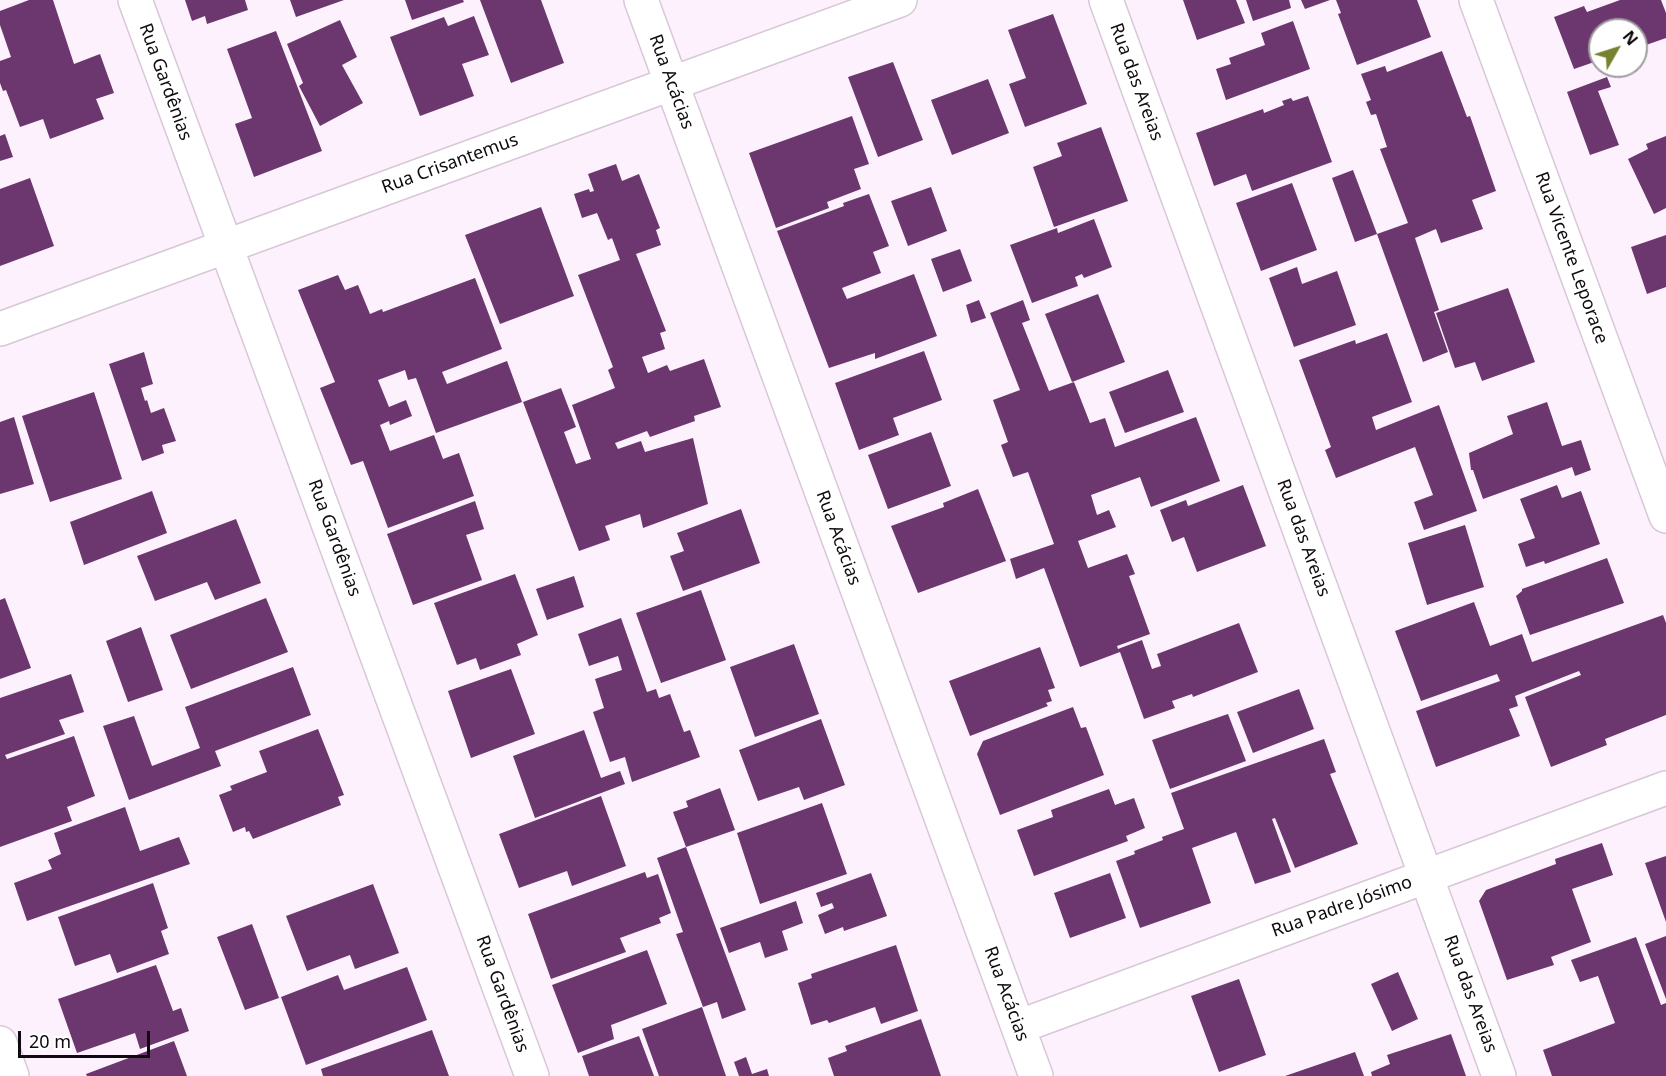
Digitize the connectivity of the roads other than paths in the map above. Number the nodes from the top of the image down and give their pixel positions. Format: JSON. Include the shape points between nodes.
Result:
{"nodes":[{"id":1,"x":135,"y":0,"type":"edge"},
{"id":2,"x":641,"y":0,"type":"edge"},
{"id":3,"x":900,"y":0,"type":"edge"},
{"id":4,"x":1106,"y":0,"type":"edge"},
{"id":5,"x":1476,"y":0,"type":"edge"},
{"id":6,"x":672,"y":84,"type":"junction"},
{"id":7,"x":226,"y":246,"type":"junction"},
{"id":8,"x":0,"y":329,"type":"edge"},
{"id":9,"x":1666,"y":516,"type":"edge"},
{"id":10,"x":1666,"y":788,"type":"edge"},
{"id":11,"x":1426,"y":876,"type":"junction"},
{"id":12,"x":1018,"y":1027,"type":"junction"},
{"id":13,"x":0,"y":1043,"type":"edge"},
{"id":14,"x":12,"y":1076,"type":"edge"},
{"id":15,"x":532,"y":1076,"type":"edge"},
{"id":16,"x":1036,"y":1076,"type":"edge"},
{"id":17,"x":1500,"y":1076,"type":"edge"}],
"edges":[{"from":1,"to":7,"type":"street","name":"Rua Gardênias"},
{"from":2,"to":6,"type":"street","name":"Rua Acácias"},
{"from":3,"to":6,"type":"street","name":"Rua Crisantemus"},
{"from":4,"to":11,"type":"street","name":"Rua das Areias"},
{"from":5,"to":9,"type":"street","name":"Rua Vicente Leporace"},
{"from":6,"to":7,"type":"street","name":"Rua Crisantemus"},
{"from":6,"to":12,"type":"street","name":"Rua Acácias"},
{"from":7,"to":8,"type":"street","name":"Rua Crisantemus"},
{"from":7,"to":15,"type":"street","name":"Rua Gardênias"},
{"from":10,"to":11,"type":"street","name":"Rua Padre Jósimo"},
{"from":11,"to":12,"type":"street","name":"Rua Padre Jósimo"},
{"from":11,"to":17,"type":"street","name":"Rua das Areias"},
{"from":12,"to":16,"type":"street","name":"Rua Acácias"},
{"from":13,"to":14,"type":"street"}]}
